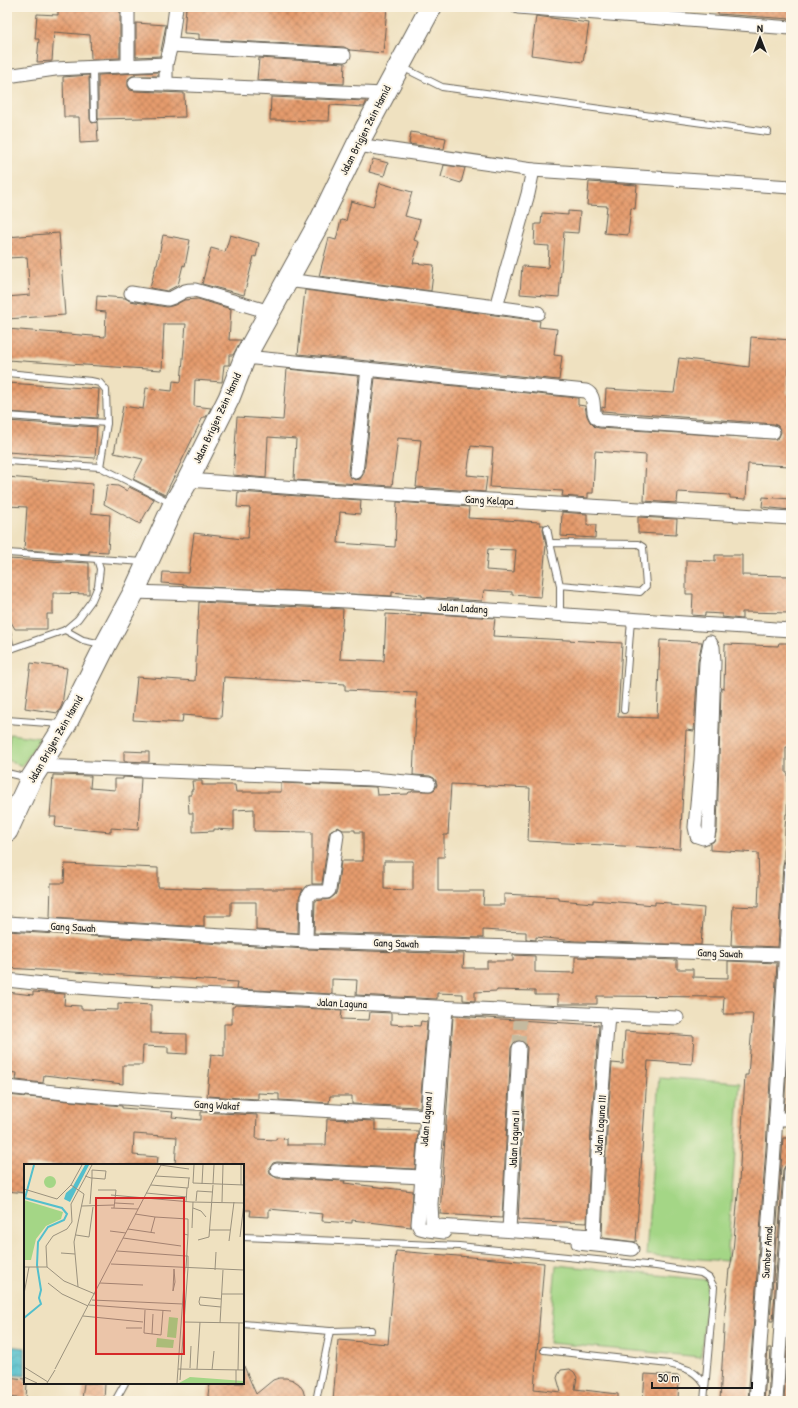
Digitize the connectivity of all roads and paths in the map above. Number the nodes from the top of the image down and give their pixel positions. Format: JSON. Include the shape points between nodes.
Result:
{"nodes":[{"id":1,"x":128,"y":7,"type":"edge"},
{"id":2,"x":176,"y":7,"type":"edge"},
{"id":3,"x":431,"y":7,"type":"edge"},
{"id":4,"x":518,"y":7,"type":"edge"},
{"id":5,"x":685,"y":14,"type":"edge"},
{"id":6,"x":791,"y":28,"type":"edge"},
{"id":7,"x":171,"y":45,"type":"junction"},
{"id":8,"x":344,"y":55,"type":"dead end"},
{"id":9,"x":166,"y":64,"type":"junction"},
{"id":10,"x":128,"y":65,"type":"junction"},
{"id":11,"x":399,"y":65,"type":"junction"},
{"id":12,"x":93,"y":66,"type":"junction"},
{"id":13,"x":7,"y":76,"type":"edge"},
{"id":14,"x":135,"y":84,"type":"dead end"},
{"id":15,"x":166,"y":84,"type":"junction"},
{"id":16,"x":384,"y":94,"type":"junction"},
{"id":17,"x":94,"y":119,"type":"dead end"},
{"id":18,"x":768,"y":132,"type":"dead end"},
{"id":19,"x":357,"y":145,"type":"junction"},
{"id":20,"x":533,"y":170,"type":"junction"},
{"id":21,"x":791,"y":187,"type":"edge"},
{"id":22,"x":287,"y":280,"type":"junction"},
{"id":23,"x":131,"y":293,"type":"dead end"},
{"id":24,"x":496,"y":307,"type":"junction"},
{"id":25,"x":270,"y":312,"type":"junction"},
{"id":26,"x":538,"y":313,"type":"dead end"},
{"id":27,"x":245,"y":357,"type":"junction"},
{"id":28,"x":368,"y":369,"type":"junction"},
{"id":29,"x":7,"y":372,"type":"edge"},
{"id":30,"x":7,"y":416,"type":"edge"},
{"id":31,"x":107,"y":423,"type":"junction"},
{"id":32,"x":773,"y":432,"type":"dead end"},
{"id":33,"x":7,"y":461,"type":"edge"},
{"id":34,"x":100,"y":467,"type":"junction"},
{"id":35,"x":356,"y":472,"type":"dead end"},
{"id":36,"x":188,"y":480,"type":"junction"},
{"id":37,"x":174,"y":504,"type":"junction"},
{"id":38,"x":791,"y":518,"type":"edge"},
{"id":39,"x":548,"y":528,"type":"dead end"},
{"id":40,"x":550,"y":543,"type":"junction"},
{"id":41,"x":7,"y":553,"type":"edge"},
{"id":42,"x":97,"y":558,"type":"junction"},
{"id":43,"x":148,"y":562,"type":"junction"},
{"id":44,"x":560,"y":585,"type":"junction"},
{"id":45,"x":134,"y":592,"type":"junction"},
{"id":46,"x":560,"y":614,"type":"junction"},
{"id":47,"x":631,"y":620,"type":"junction"},
{"id":48,"x":710,"y":625,"type":"junction"},
{"id":49,"x":7,"y":630,"type":"edge"},
{"id":50,"x":65,"y":630,"type":"junction"},
{"id":51,"x":791,"y":630,"type":"edge"},
{"id":52,"x":106,"y":644,"type":"junction"},
{"id":53,"x":9,"y":650,"type":"edge"},
{"id":54,"x":624,"y":710,"type":"dead end"},
{"id":55,"x":7,"y":720,"type":"edge"},
{"id":56,"x":66,"y":724,"type":"junction"},
{"id":57,"x":706,"y":760,"type":"junction"},
{"id":58,"x":7,"y":773,"type":"edge"},
{"id":59,"x":35,"y":773,"type":"junction"},
{"id":60,"x":429,"y":784,"type":"dead end"},
{"id":61,"x":697,"y":803,"type":"junction"},
{"id":62,"x":710,"y":803,"type":"junction"},
{"id":63,"x":7,"y":831,"type":"edge"},
{"id":64,"x":337,"y":835,"type":"dead end"},
{"id":65,"x":791,"y":865,"type":"edge"},
{"id":66,"x":7,"y":923,"type":"edge"},
{"id":67,"x":306,"y":941,"type":"junction"},
{"id":68,"x":786,"y":955,"type":"junction"},
{"id":69,"x":7,"y":980,"type":"edge"},
{"id":70,"x":441,"y":1008,"type":"junction"},
{"id":71,"x":608,"y":1015,"type":"junction"},
{"id":72,"x":677,"y":1018,"type":"dead end"},
{"id":73,"x":519,"y":1048,"type":"tunnel mouth"},
{"id":74,"x":7,"y":1087,"type":"edge"},
{"id":75,"x":427,"y":1116,"type":"junction"},
{"id":76,"x":776,"y":1119,"type":"junction"},
{"id":77,"x":791,"y":1119,"type":"edge"},
{"id":78,"x":277,"y":1170,"type":"dead end"},
{"id":79,"x":791,"y":1171,"type":"edge"},
{"id":80,"x":422,"y":1177,"type":"junction"},
{"id":81,"x":509,"y":1230,"type":"junction"},
{"id":82,"x":244,"y":1237,"type":"edge"},
{"id":83,"x":632,"y":1248,"type":"dead end"},
{"id":84,"x":244,"y":1324,"type":"edge"},
{"id":85,"x":371,"y":1330,"type":"dead end"},
{"id":86,"x":330,"y":1331,"type":"junction"},
{"id":87,"x":544,"y":1350,"type":"dead end"},
{"id":88,"x":124,"y":1384,"type":"edge"},
{"id":89,"x":705,"y":1385,"type":"junction"},
{"id":90,"x":115,"y":1401,"type":"edge"},
{"id":91,"x":316,"y":1401,"type":"edge"},
{"id":92,"x":704,"y":1401,"type":"edge"},
{"id":93,"x":756,"y":1401,"type":"edge"},
{"id":94,"x":776,"y":1401,"type":"edge"}],
"edges":[{"from":1,"to":10,"type":"street"},
{"from":2,"to":7,"type":"street"},
{"from":3,"to":11,"type":"main road","name":"Jalan Brigjen Zein Hamid"},
{"from":4,"to":5,"type":"street"},
{"from":5,"to":6,"type":"street"},
{"from":7,"to":8,"type":"street"},
{"from":7,"to":9,"type":"street"},
{"from":9,"to":10,"type":"street"},
{"from":9,"to":15,"type":"street"},
{"from":10,"to":12,"type":"street"},
{"from":11,"to":16,"type":"main road","name":"Jalan Brigjen Zein Hamid"},
{"from":11,"to":18,"type":"lane","via":[[447,88]]},
{"from":12,"to":13,"type":"street"},
{"from":12,"to":17,"type":"lane"},
{"from":14,"to":15,"type":"street"},
{"from":15,"to":16,"type":"street"},
{"from":16,"to":19,"type":"main road","name":"Jalan Brigjen Zein Hamid"},
{"from":19,"to":20,"type":"street"},
{"from":19,"to":22,"type":"main road","name":"Jalan Brigjen Zein Hamid","via":[[320,221]]},
{"from":20,"to":21,"type":"street"},
{"from":20,"to":24,"type":"street"},
{"from":22,"to":24,"type":"street"},
{"from":22,"to":25,"type":"main road","name":"Jalan Brigjen Zein Hamid"},
{"from":23,"to":25,"type":"street","via":[[168,299],[183,291],[195,290]]},
{"from":24,"to":26,"type":"street"},
{"from":25,"to":27,"type":"main road","name":"Jalan Brigjen Zein Hamid"},
{"from":27,"to":28,"type":"street"},
{"from":27,"to":36,"type":"main road","name":"Jalan Brigjen Zein Hamid","via":[[229,398]]},
{"from":28,"to":32,"type":"street","via":[[586,391],[592,397],[594,416],[600,420]]},
{"from":28,"to":35,"type":"street"},
{"from":29,"to":31,"type":"lane","via":[[100,383],[106,390]]},
{"from":30,"to":31,"type":"lane"},
{"from":31,"to":34,"type":"lane"},
{"from":33,"to":34,"type":"lane"},
{"from":34,"to":37,"type":"lane"},
{"from":36,"to":37,"type":"main road","name":"Jalan Brigjen Zein Hamid"},
{"from":36,"to":38,"type":"street","name":"Gang Kelapa"},
{"from":37,"to":43,"type":"main road","name":"Jalan Brigjen Zein Hamid"},
{"from":39,"to":40,"type":"lane"},
{"from":40,"to":44,"type":"lane"},
{"from":40,"to":44,"type":"lane","via":[[638,544],[643,547],[646,586],[640,592]]},
{"from":41,"to":42,"type":"lane"},
{"from":42,"to":43,"type":"lane"},
{"from":42,"to":50,"type":"lane","via":[[99,579],[92,600],[78,619]]},
{"from":43,"to":45,"type":"main road","name":"Jalan Brigjen Zein Hamid"},
{"from":44,"to":46,"type":"lane"},
{"from":45,"to":46,"type":"street","name":"Jalan Ladang"},
{"from":45,"to":52,"type":"main road","name":"Jalan Brigjen Zein Hamid"},
{"from":46,"to":47,"type":"street","name":"Jalan Ladang"},
{"from":47,"to":48,"type":"street","name":"Jalan Ladang"},
{"from":47,"to":54,"type":"lane"},
{"from":48,"to":51,"type":"street","name":"Jalan Ladang"},
{"from":48,"to":57,"type":"street","via":[[706,662]]},
{"from":49,"to":53,"type":"lane"},
{"from":50,"to":52,"type":"lane","via":[[83,640]]},
{"from":50,"to":53,"type":"lane"},
{"from":52,"to":56,"type":"main road","name":"Jalan Brigjen Zein Hamid"},
{"from":55,"to":56,"type":"lane"},
{"from":56,"to":59,"type":"main road","name":"Jalan Brigjen Zein Hamid"},
{"from":57,"to":61,"type":"street"},
{"from":57,"to":62,"type":"street"},
{"from":58,"to":59,"type":"lane"},
{"from":59,"to":60,"type":"street","via":[[372,779]]},
{"from":59,"to":63,"type":"main road","name":"Jalan Brigjen Zein Hamid"},
{"from":61,"to":62,"type":"street"},
{"from":61,"to":62,"type":"street","via":[[695,832],[697,836],[706,838],[709,833]]},
{"from":64,"to":67,"type":"street","via":[[329,890],[311,892],[307,898]]},
{"from":65,"to":68,"type":"street","name":"Sumber Amal"},
{"from":66,"to":67,"type":"street","name":"Gang Sawah"},
{"from":67,"to":68,"type":"street","name":"Gang Sawah"},
{"from":68,"to":76,"type":"street","name":"Sumber Amal"},
{"from":69,"to":70,"type":"street","name":"Jalan Laguna","via":[[176,994]]},
{"from":70,"to":71,"type":"street","name":"Jalan Laguna","via":[[521,1016]]},
{"from":70,"to":75,"type":"street","name":"Jalan Laguna I"},
{"from":70,"to":81,"type":"street","via":[[432,1222],[438,1226]]},
{"from":71,"to":72,"type":"street","name":"Jalan Laguna"},
{"from":71,"to":81,"type":"street","name":"Jalan Laguna III","via":[[594,1236]]},
{"from":73,"to":81,"type":"street","name":"Jalan Laguna II"},
{"from":74,"to":75,"type":"street","name":"Gang Wakaf","via":[[81,1096],[190,1104]]},
{"from":75,"to":80,"type":"street","name":"Jalan Laguna I"},
{"from":76,"to":77,"type":"street"},
{"from":76,"to":93,"type":"street","name":"Sumber Amal"},
{"from":78,"to":80,"type":"street"},
{"from":79,"to":94,"type":"street"},
{"from":80,"to":83,"type":"street","name":"Jalan Laguna I","via":[[418,1221],[420,1228]]},
{"from":82,"to":89,"type":"lane","via":[[459,1246],[701,1273],[710,1278],[714,1287]]},
{"from":84,"to":86,"type":"lane"},
{"from":85,"to":86,"type":"lane"},
{"from":86,"to":91,"type":"lane"},
{"from":87,"to":89,"type":"lane","via":[[669,1364],[698,1375]]},
{"from":88,"to":90,"type":"lane"},
{"from":89,"to":92,"type":"lane"}]}
